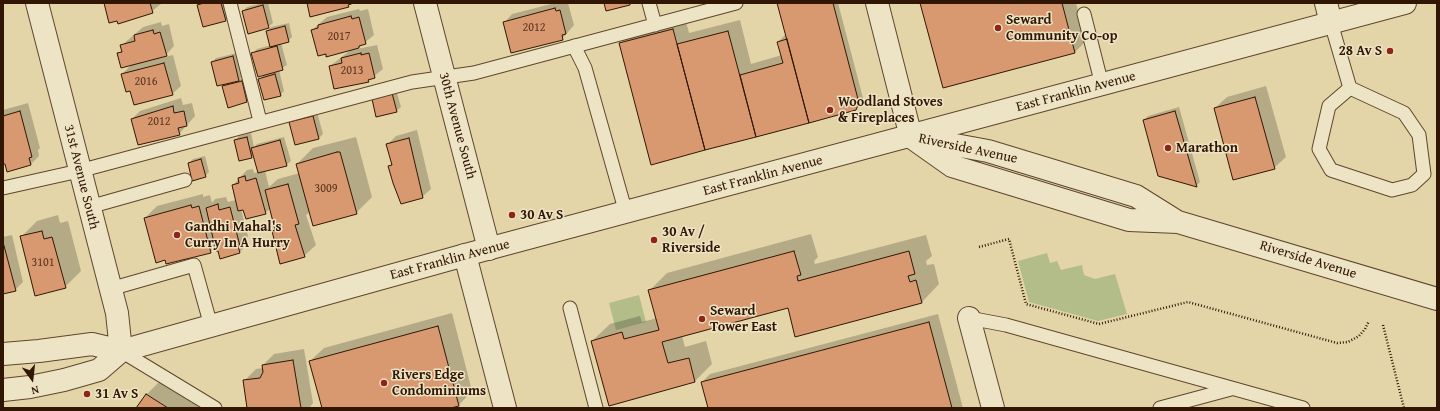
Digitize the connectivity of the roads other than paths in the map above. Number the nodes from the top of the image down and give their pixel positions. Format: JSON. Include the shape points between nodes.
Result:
{"nodes":[{"id":1,"x":37,"y":3,"type":"edge"},
{"id":2,"x":230,"y":3,"type":"edge"},
{"id":3,"x":425,"y":3,"type":"edge"},
{"id":4,"x":649,"y":3,"type":"edge"},
{"id":5,"x":736,"y":3,"type":"edge"},
{"id":6,"x":877,"y":3,"type":"edge"},
{"id":7,"x":1406,"y":3,"type":"edge"},
{"id":8,"x":1328,"y":13,"type":"edge"},
{"id":9,"x":1084,"y":14,"type":"dead end"},
{"id":10,"x":655,"y":25,"type":"junction"},
{"id":11,"x":574,"y":46,"type":"junction"},
{"id":12,"x":444,"y":77,"type":"junction"},
{"id":13,"x":1102,"y":85,"type":"junction"},
{"id":14,"x":1350,"y":88,"type":"junction"},
{"id":15,"x":260,"y":121,"type":"junction"},
{"id":16,"x":911,"y":137,"type":"junction"},
{"id":17,"x":79,"y":171,"type":"junction"},
{"id":18,"x":185,"y":180,"type":"dead end"},
{"id":19,"x":3,"y":188,"type":"edge"},
{"id":20,"x":89,"y":207,"type":"junction"},
{"id":21,"x":626,"y":213,"type":"junction"},
{"id":22,"x":489,"y":249,"type":"junction"},
{"id":23,"x":465,"y":255,"type":"junction"},
{"id":24,"x":110,"y":289,"type":"junction"},
{"id":25,"x":1437,"y":299,"type":"edge"},
{"id":26,"x":570,"y":308,"type":"dead end"},
{"id":27,"x":969,"y":318,"type":"joint"},
{"id":28,"x":211,"y":326,"type":"junction"},
{"id":29,"x":121,"y":351,"type":"junction"},
{"id":30,"x":3,"y":354,"type":"edge"},
{"id":31,"x":1232,"y":388,"type":"junction"},
{"id":32,"x":3,"y":390,"type":"edge"},
{"id":33,"x":215,"y":408,"type":"edge"},
{"id":34,"x":505,"y":408,"type":"edge"},
{"id":35,"x":596,"y":408,"type":"edge"},
{"id":36,"x":993,"y":408,"type":"edge"},
{"id":37,"x":1160,"y":408,"type":"edge"},
{"id":38,"x":1303,"y":408,"type":"edge"}],
"edges":[{"from":1,"to":17,"type":"street","name":"31st Avenue South"},
{"from":2,"to":15,"type":"lane"},
{"from":3,"to":12,"type":"street","name":"30th Avenue South"},
{"from":4,"to":10,"type":"lane"},
{"from":5,"to":10,"type":"lane"},
{"from":6,"to":16,"type":"street"},
{"from":7,"to":8,"type":"street","name":"East Franklin Avenue"},
{"from":8,"to":13,"type":"street","name":"East Franklin Avenue"},
{"from":8,"to":14,"type":"lane"},
{"from":9,"to":13,"type":"lane"},
{"from":10,"to":11,"type":"lane"},
{"from":11,"to":12,"type":"lane","via":[[474,73]]},
{"from":11,"to":21,"type":"lane","via":[[585,68]]},
{"from":12,"to":15,"type":"lane","via":[[412,82]]},
{"from":12,"to":22,"type":"street","name":"30th Avenue South"},
{"from":13,"to":16,"type":"street","name":"East Franklin Avenue"},
{"from":14,"to":14,"type":"lane","via":[[1404,113],[1419,135],[1424,174],[1412,185],[1392,190],[1331,170],[1318,149],[1329,106]]},
{"from":15,"to":17,"type":"lane"},
{"from":16,"to":21,"type":"street","name":"East Franklin Avenue"},
{"from":16,"to":25,"type":"street","name":"Riverside Avenue","via":[[988,151],[1136,196],[1178,222]]},
{"from":17,"to":19,"type":"lane"},
{"from":17,"to":20,"type":"street","name":"31st Avenue South"},
{"from":18,"to":20,"type":"lane"},
{"from":20,"to":24,"type":"street","name":"31st Avenue South"},
{"from":21,"to":22,"type":"street","name":"East Franklin Avenue"},
{"from":22,"to":23,"type":"street","name":"East Franklin Avenue"},
{"from":23,"to":28,"type":"street","name":"East Franklin Avenue"},
{"from":23,"to":34,"type":"street"},
{"from":24,"to":28,"type":"lane","via":[[194,265]]},
{"from":24,"to":29,"type":"street","name":"31st Avenue South","via":[[117,313]]},
{"from":26,"to":35,"type":"lane"},
{"from":27,"to":31,"type":"lane","via":[[1006,325]]},
{"from":27,"to":36,"type":"street"},
{"from":28,"to":29,"type":"street","name":"East Franklin Avenue"},
{"from":29,"to":30,"type":"street","name":"East Franklin Avenue","via":[[92,344]]},
{"from":29,"to":32,"type":"street","name":"East Franklin Avenue","via":[[99,370],[64,380]]},
{"from":29,"to":33,"type":"lane"},
{"from":31,"to":37,"type":"lane"},
{"from":31,"to":38,"type":"lane"}]}
